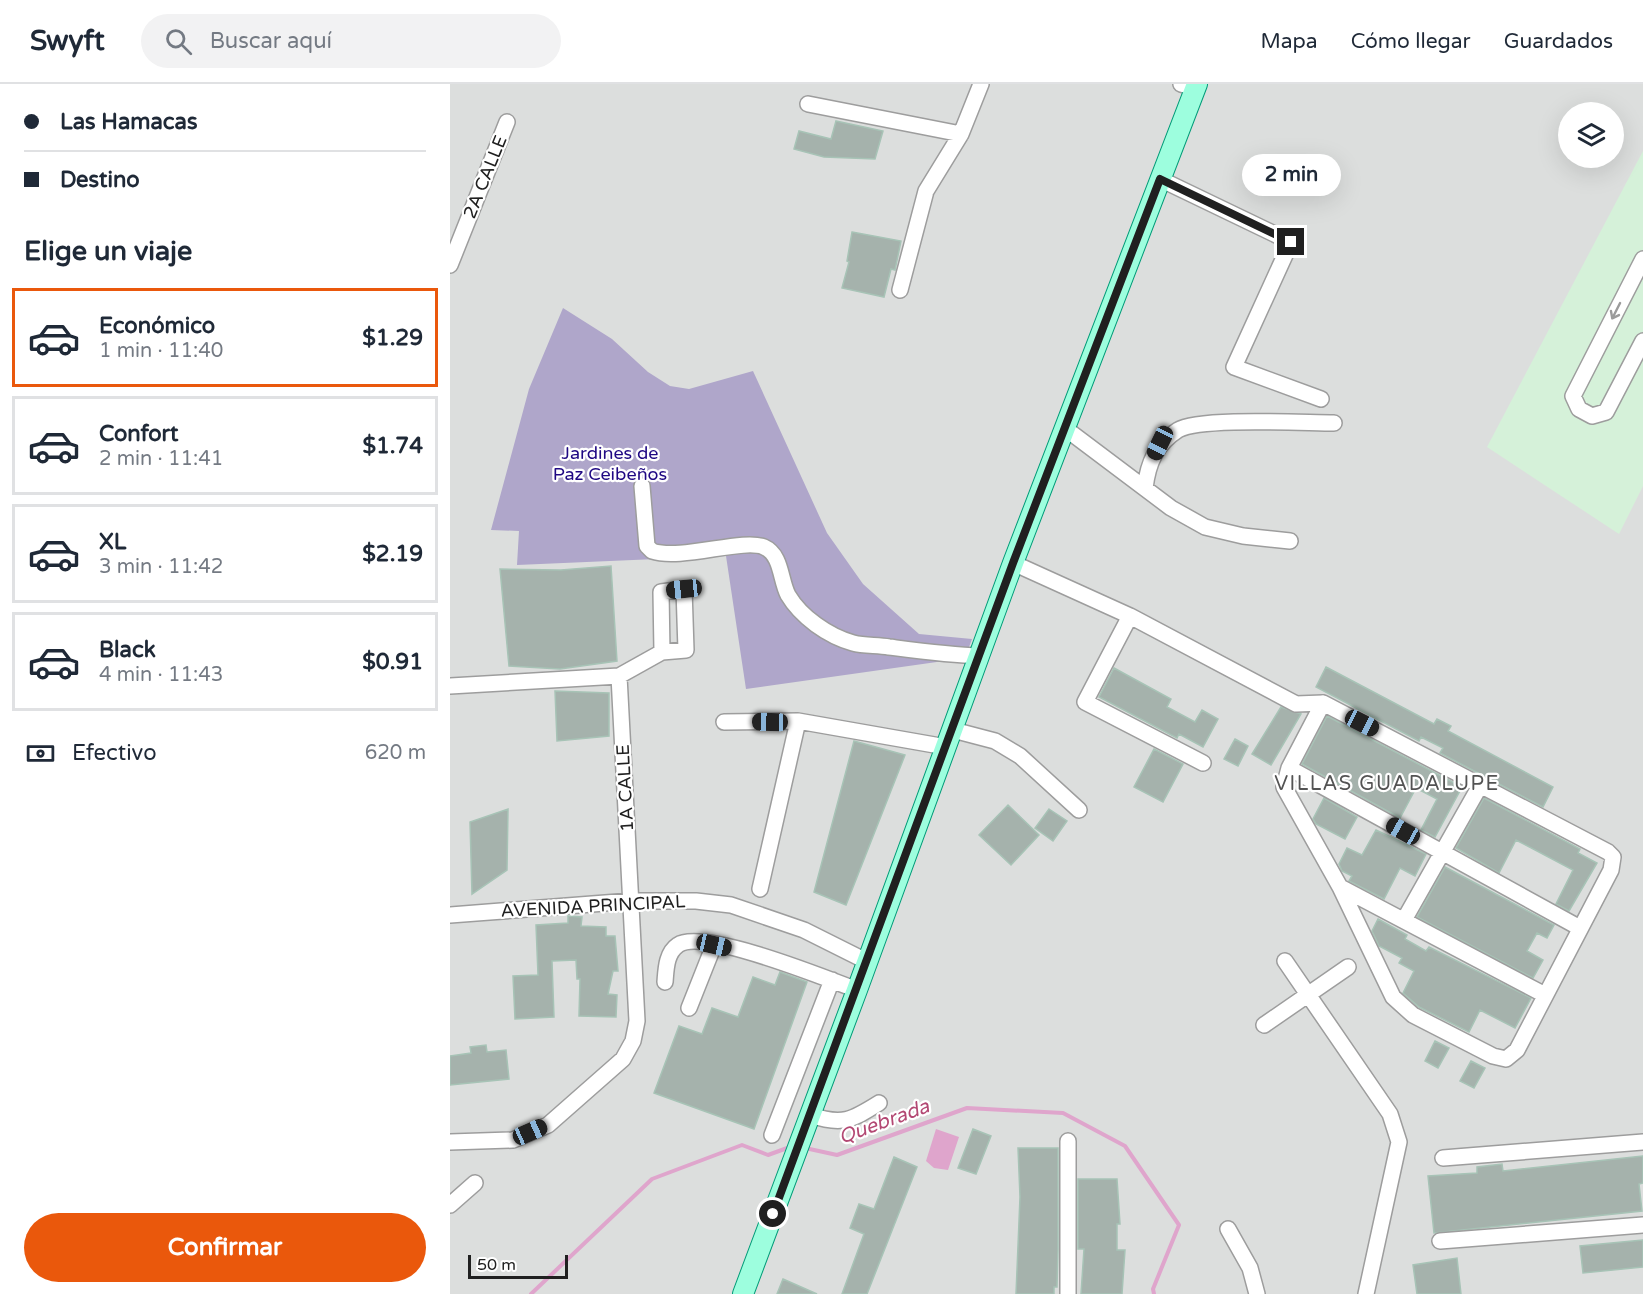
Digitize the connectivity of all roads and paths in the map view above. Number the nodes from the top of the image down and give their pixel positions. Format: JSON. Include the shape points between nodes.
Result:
{"nodes":[{"id":1,"x":981,"y":84,"type":"edge"},
{"id":2,"x":1191,"y":85,"type":"edge"},
{"id":3,"x":808,"y":104,"type":"dead end"},
{"id":4,"x":507,"y":122,"type":"dead end"},
{"id":5,"x":961,"y":134,"type":"junction"},
{"id":6,"x":1160,"y":179,"type":"junction"},
{"id":7,"x":1643,"y":259,"type":"edge"},
{"id":8,"x":450,"y":265,"type":"edge"},
{"id":9,"x":900,"y":290,"type":"dead end"},
{"id":10,"x":1643,"y":340,"type":"edge"},
{"id":11,"x":1321,"y":399,"type":"dead end"},
{"id":12,"x":1334,"y":423,"type":"dead end"},
{"id":13,"x":1066,"y":429,"type":"junction"},
{"id":14,"x":642,"y":486,"type":"dead end"},
{"id":15,"x":1145,"y":488,"type":"junction"},
{"id":16,"x":1290,"y":541,"type":"dead end"},
{"id":17,"x":1013,"y":563,"type":"junction"},
{"id":18,"x":1130,"y":616,"type":"junction"},
{"id":19,"x":662,"y":652,"type":"dead end"},
{"id":20,"x":980,"y":656,"type":"junction"},
{"id":21,"x":619,"y":676,"type":"junction"},
{"id":22,"x":450,"y":686,"type":"edge"},
{"id":23,"x":1323,"y":703,"type":"junction"},
{"id":24,"x":724,"y":722,"type":"dead end"},
{"id":25,"x":798,"y":722,"type":"junction"},
{"id":26,"x":950,"y":739,"type":"junction"},
{"id":27,"x":1203,"y":763,"type":"dead end"},
{"id":28,"x":1289,"y":768,"type":"junction"},
{"id":29,"x":1480,"y":784,"type":"junction"},
{"id":30,"x":1079,"y":810,"type":"dead end"},
{"id":31,"x":1441,"y":852,"type":"junction"},
{"id":32,"x":1340,"y":887,"type":"junction"},
{"id":33,"x":760,"y":889,"type":"dead end"},
{"id":34,"x":632,"y":901,"type":"junction"},
{"id":35,"x":450,"y":915,"type":"edge"},
{"id":36,"x":1404,"y":920,"type":"junction"},
{"id":37,"x":1580,"y":928,"type":"junction"},
{"id":38,"x":714,"y":945,"type":"junction"},
{"id":39,"x":1285,"y":961,"type":"dead end"},
{"id":40,"x":868,"y":962,"type":"junction"},
{"id":41,"x":1348,"y":967,"type":"dead end"},
{"id":42,"x":832,"y":980,"type":"junction"},
{"id":43,"x":665,"y":982,"type":"dead end"},
{"id":44,"x":858,"y":990,"type":"junction"},
{"id":45,"x":1308,"y":995,"type":"junction"},
{"id":46,"x":1545,"y":995,"type":"junction"},
{"id":47,"x":689,"y":1008,"type":"dead end"},
{"id":48,"x":1264,"y":1025,"type":"dead end"},
{"id":49,"x":879,"y":1102,"type":"dead end"},
{"id":50,"x":810,"y":1118,"type":"junction"},
{"id":51,"x":772,"y":1135,"type":"dead end"},
{"id":52,"x":1068,"y":1141,"type":"dead end"},
{"id":53,"x":450,"y":1142,"type":"edge"},
{"id":54,"x":1643,"y":1142,"type":"edge"},
{"id":55,"x":1443,"y":1158,"type":"dead end"},
{"id":56,"x":475,"y":1183,"type":"dead end"},
{"id":57,"x":450,"y":1205,"type":"edge"},
{"id":58,"x":1643,"y":1225,"type":"edge"},
{"id":59,"x":1228,"y":1229,"type":"dead end"},
{"id":60,"x":1440,"y":1241,"type":"dead end"},
{"id":61,"x":743,"y":1294,"type":"edge"},
{"id":62,"x":1068,"y":1294,"type":"edge"},
{"id":63,"x":1257,"y":1294,"type":"edge"},
{"id":64,"x":1366,"y":1294,"type":"edge"}],
"edges":[{"from":1,"to":5,"type":"street"},
{"from":2,"to":6,"type":"main road"},
{"from":3,"to":5,"type":"street"},
{"from":4,"to":8,"type":"street","name":"2A CALLE"},
{"from":5,"to":9,"type":"street","via":[[926,191]]},
{"from":6,"to":11,"type":"street","via":[[1291,242],[1234,367]]},
{"from":6,"to":13,"type":"main road"},
{"from":7,"to":10,"type":"street","one_way":true,"via":[[1573,396],[1579,409],[1592,416],[1606,412]]},
{"from":12,"to":15,"type":"street","via":[[1226,423],[1180,429],[1160,443],[1147,469]]},
{"from":13,"to":15,"type":"street"},
{"from":13,"to":17,"type":"main road"},
{"from":14,"to":20,"type":"street","via":[[647,546],[652,551],[710,551],[754,544],[775,556],[788,594],[809,619],[835,636],[854,643],[931,654]]},
{"from":15,"to":16,"type":"street","via":[[1205,527]]},
{"from":17,"to":18,"type":"street"},
{"from":17,"to":20,"type":"main road"},
{"from":18,"to":23,"type":"street","via":[[1296,704]]},
{"from":18,"to":27,"type":"street","via":[[1085,702]]},
{"from":19,"to":21,"type":"street"},
{"from":20,"to":26,"type":"main road"},
{"from":21,"to":22,"type":"street"},
{"from":21,"to":34,"type":"street","name":"1A CALLE"},
{"from":23,"to":28,"type":"street"},
{"from":23,"to":29,"type":"street"},
{"from":24,"to":25,"type":"street"},
{"from":25,"to":26,"type":"street"},
{"from":25,"to":33,"type":"street"},
{"from":26,"to":30,"type":"street","via":[[994,741],[1020,756]]},
{"from":26,"to":40,"type":"main road"},
{"from":28,"to":31,"type":"street"},
{"from":28,"to":32,"type":"street","via":[[1284,787]]},
{"from":29,"to":31,"type":"street"},
{"from":29,"to":37,"type":"street","via":[[1613,857],[1611,870]]},
{"from":31,"to":36,"type":"street"},
{"from":31,"to":37,"type":"street"},
{"from":32,"to":36,"type":"street"},
{"from":32,"to":46,"type":"street","via":[[1393,997],[1413,1015],[1506,1059],[1517,1050]]},
{"from":34,"to":35,"type":"street","name":"AVENIDA PRINCIPAL"},
{"from":34,"to":40,"type":"street","name":"AVENIDA PRINCIPAL","via":[[731,905],[804,930]]},
{"from":34,"to":53,"type":"street","name":"1A CALLE","via":[[637,1022],[633,1041],[622,1059],[548,1125],[513,1140]]},
{"from":36,"to":46,"type":"street"},
{"from":37,"to":46,"type":"street"},
{"from":38,"to":42,"type":"street","via":[[771,958]]},
{"from":38,"to":43,"type":"street","via":[[692,940],[677,945],[668,958]]},
{"from":38,"to":47,"type":"street"},
{"from":39,"to":45,"type":"street"},
{"from":40,"to":44,"type":"main road"},
{"from":41,"to":45,"type":"street"},
{"from":42,"to":44,"type":"street"},
{"from":42,"to":51,"type":"street"},
{"from":44,"to":50,"type":"main road"},
{"from":45,"to":48,"type":"street"},
{"from":45,"to":64,"type":"street","via":[[1397,1129],[1399,1142]]},
{"from":49,"to":50,"type":"street","via":[[842,1122]]},
{"from":50,"to":61,"type":"main road"},
{"from":52,"to":62,"type":"street"},
{"from":54,"to":55,"type":"street"},
{"from":56,"to":57,"type":"street"},
{"from":58,"to":60,"type":"street"},
{"from":59,"to":63,"type":"street","via":[[1250,1269]]}]}
